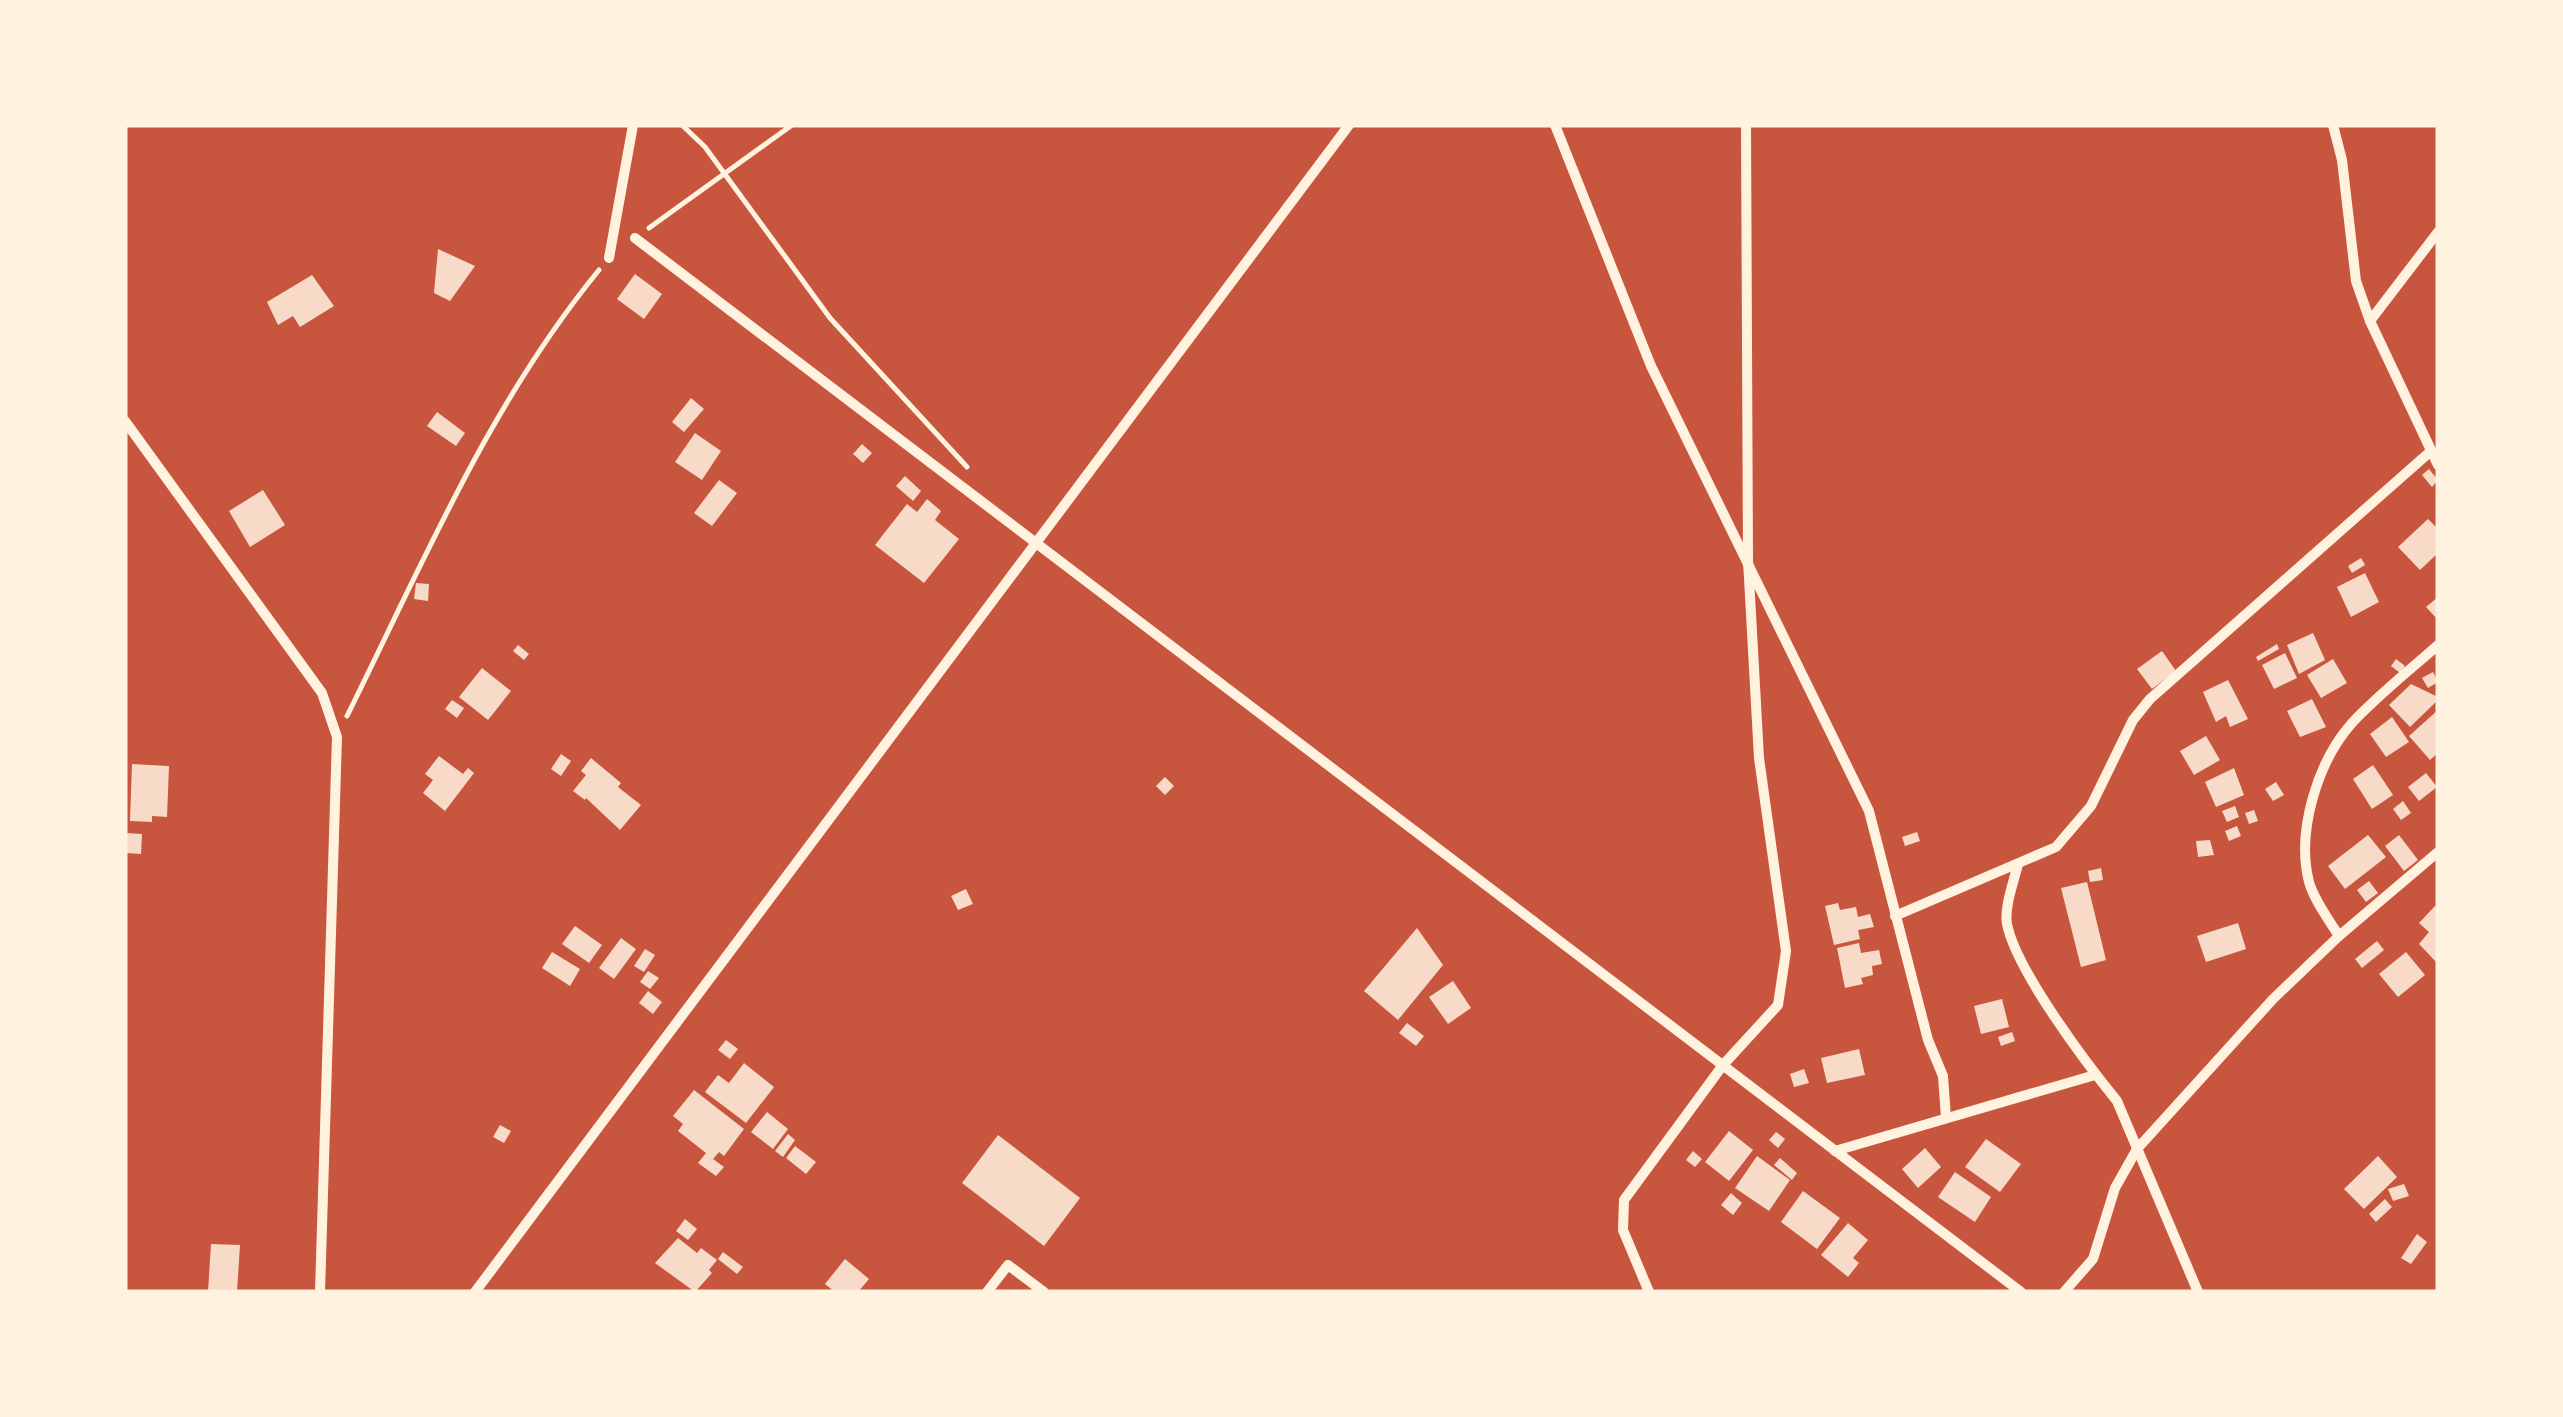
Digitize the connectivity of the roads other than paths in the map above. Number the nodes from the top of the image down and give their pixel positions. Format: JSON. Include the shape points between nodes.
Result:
{"nodes":[{"id":1,"x":633,"y":125,"type":"edge"},
{"id":2,"x":1349,"y":125,"type":"edge"},
{"id":3,"x":1554,"y":125,"type":"edge"},
{"id":4,"x":1746,"y":125,"type":"edge"},
{"id":5,"x":2333,"y":125,"type":"edge"},
{"id":6,"x":2438,"y":232,"type":"edge"},
{"id":7,"x":635,"y":238,"type":"road end"},
{"id":8,"x":609,"y":258,"type":"road end"},
{"id":9,"x":2370,"y":321,"type":"junction"},
{"id":10,"x":125,"y":421,"type":"edge"},
{"id":11,"x":2431,"y":451,"type":"junction"},
{"id":12,"x":2438,"y":465,"type":"edge"},
{"id":13,"x":1037,"y":542,"type":"junction"},
{"id":14,"x":1748,"y":560,"type":"junction"},
{"id":15,"x":2438,"y":645,"type":"edge"},
{"id":16,"x":2438,"y":852,"type":"edge"},
{"id":17,"x":2018,"y":864,"type":"junction"},
{"id":18,"x":1895,"y":916,"type":"junction"},
{"id":19,"x":2339,"y":936,"type":"junction"},
{"id":20,"x":1722,"y":1065,"type":"junction"},
{"id":21,"x":2095,"y":1074,"type":"junction"},
{"id":22,"x":1946,"y":1118,"type":"junction"},
{"id":23,"x":2137,"y":1149,"type":"junction"},
{"id":24,"x":1835,"y":1151,"type":"junction"},
{"id":25,"x":320,"y":1292,"type":"edge"},
{"id":26,"x":475,"y":1292,"type":"edge"},
{"id":27,"x":987,"y":1292,"type":"edge"},
{"id":28,"x":1044,"y":1292,"type":"edge"},
{"id":29,"x":1648,"y":1292,"type":"edge"},
{"id":30,"x":2020,"y":1292,"type":"edge"},
{"id":31,"x":2064,"y":1292,"type":"edge"},
{"id":32,"x":2198,"y":1292,"type":"edge"}],
"edges":[{"from":1,"to":8,"type":"street"},
{"from":2,"to":13,"type":"street"},
{"from":3,"to":14,"type":"street","via":[[1651,366]]},
{"from":4,"to":14,"type":"street"},
{"from":5,"to":9,"type":"street","via":[[2356,281]]},
{"from":6,"to":9,"type":"street"},
{"from":7,"to":13,"type":"street"},
{"from":9,"to":11,"type":"street"},
{"from":10,"to":25,"type":"street","via":[[322,693],[337,737]]},
{"from":11,"to":12,"type":"street"},
{"from":11,"to":17,"type":"street","via":[[2150,699],[2074,830],[2056,848]]},
{"from":13,"to":20,"type":"street"},
{"from":13,"to":26,"type":"street"},
{"from":14,"to":18,"type":"street","via":[[1869,811]]},
{"from":14,"to":20,"type":"street","via":[[1759,758],[1786,951],[1778,1006]]},
{"from":15,"to":19,"type":"street","via":[[2352,723],[2322,774],[2309,817],[2309,885]]},
{"from":16,"to":19,"type":"street"},
{"from":17,"to":18,"type":"street"},
{"from":17,"to":21,"type":"street","via":[[2006,921],[2020,960]]},
{"from":18,"to":22,"type":"street","via":[[1943,1076]]},
{"from":19,"to":23,"type":"street"},
{"from":20,"to":24,"type":"street"},
{"from":20,"to":29,"type":"street","via":[[1624,1200],[1622,1230]]},
{"from":21,"to":22,"type":"street"},
{"from":21,"to":23,"type":"street","via":[[2117,1102]]},
{"from":22,"to":24,"type":"street"},
{"from":23,"to":31,"type":"street","via":[[2114,1188],[2093,1259]]},
{"from":23,"to":32,"type":"street"},
{"from":24,"to":30,"type":"street"},
{"from":27,"to":28,"type":"street","via":[[1008,1264]]}]}
